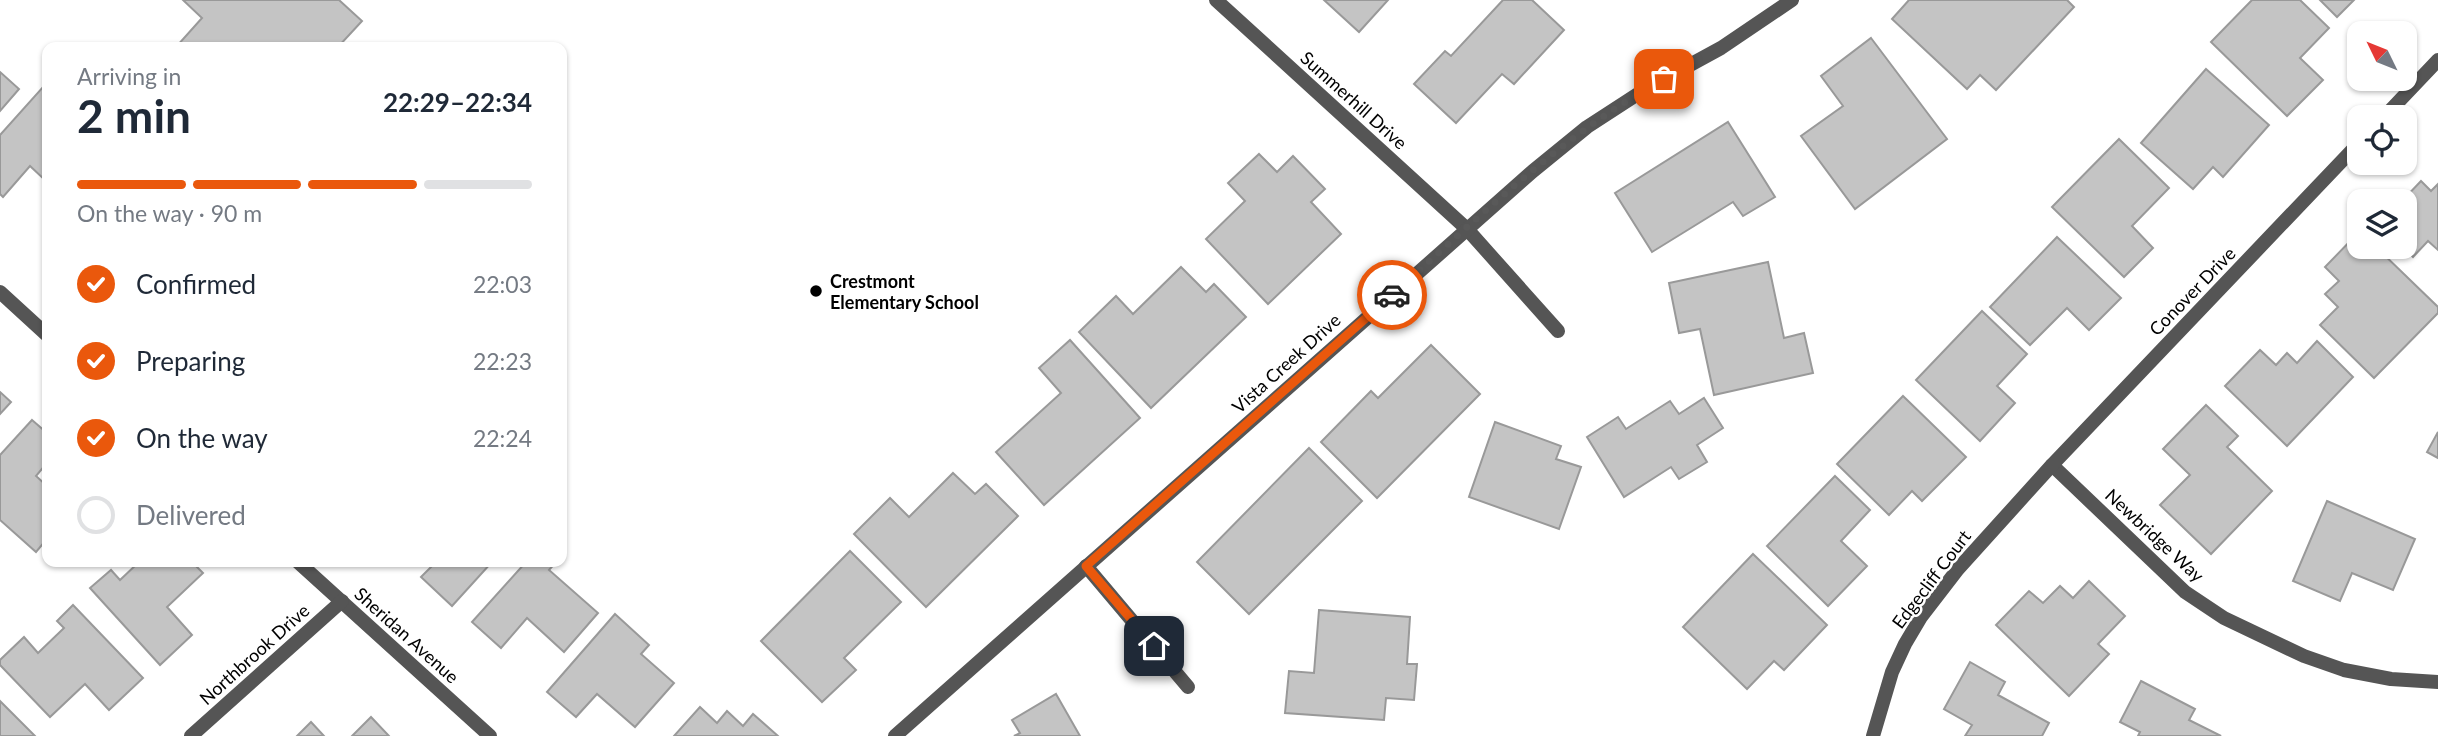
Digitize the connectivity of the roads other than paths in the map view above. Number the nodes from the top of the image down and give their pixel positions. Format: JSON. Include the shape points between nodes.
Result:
{"nodes":[{"id":1,"x":1216,"y":0,"type":"edge"},
{"id":2,"x":1792,"y":0,"type":"edge"},
{"id":3,"x":2438,"y":60,"type":"edge"},
{"id":4,"x":2395,"y":105,"type":"edge"},
{"id":5,"x":2347,"y":156,"type":"edge"},
{"id":6,"x":1467,"y":229,"type":"junction"},
{"id":7,"x":0,"y":292,"type":"edge"},
{"id":8,"x":42,"y":330,"type":"edge"},
{"id":9,"x":1558,"y":331,"type":"dead end"},
{"id":10,"x":2052,"y":465,"type":"junction"},
{"id":11,"x":1086,"y":566,"type":"junction"},
{"id":12,"x":304,"y":567,"type":"edge"},
{"id":13,"x":342,"y":601,"type":"junction"},
{"id":14,"x":2438,"y":682,"type":"edge"},
{"id":15,"x":1188,"y":687,"type":"dead end"},
{"id":16,"x":191,"y":736,"type":"edge"},
{"id":17,"x":490,"y":736,"type":"edge"},
{"id":18,"x":895,"y":736,"type":"edge"},
{"id":19,"x":1873,"y":736,"type":"edge"}],
"edges":[{"from":1,"to":6,"type":"street","name":"Summerhill Drive"},
{"from":2,"to":6,"type":"street","name":"Vista Creek Drive","via":[[1587,127]]},
{"from":3,"to":4,"type":"street"},
{"from":5,"to":10,"type":"street","name":"Conover Drive"},
{"from":6,"to":9,"type":"street","name":"Summerhill Drive"},
{"from":6,"to":11,"type":"street","name":"Vista Creek Drive"},
{"from":7,"to":8,"type":"street"},
{"from":10,"to":14,"type":"street","name":"Newbridge Way","via":[[2168,577],[2224,618],[2344,670]]},
{"from":10,"to":19,"type":"street","name":"Edgecliff Court","via":[[1921,617],[1892,672]]},
{"from":11,"to":15,"type":"street"},
{"from":11,"to":18,"type":"street","name":"Vista Creek Drive"},
{"from":12,"to":13,"type":"street","name":"Sheridan Avenue"},
{"from":13,"to":16,"type":"street","name":"Northbrook Drive"},
{"from":13,"to":17,"type":"street","name":"Sheridan Avenue"}]}
